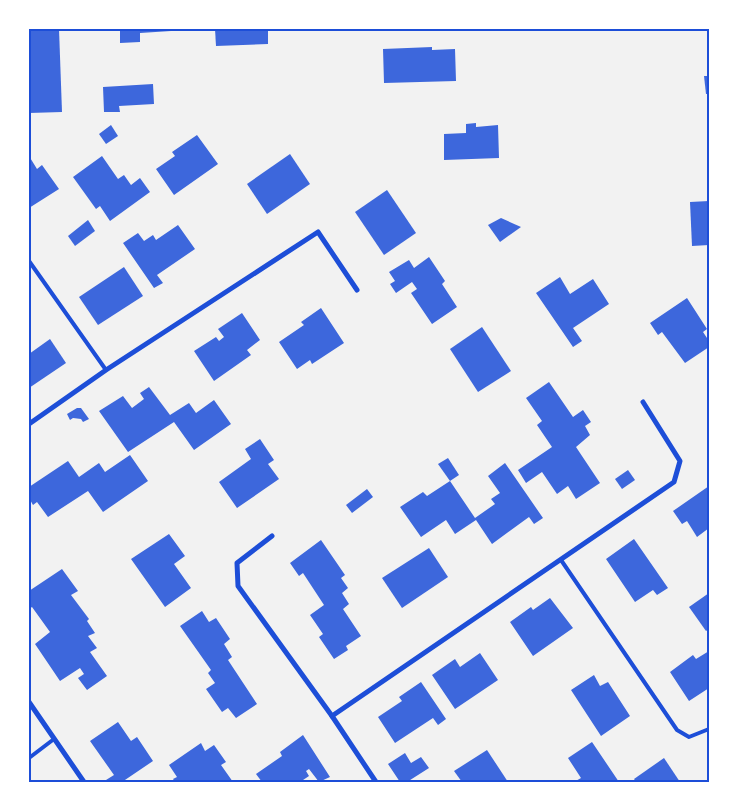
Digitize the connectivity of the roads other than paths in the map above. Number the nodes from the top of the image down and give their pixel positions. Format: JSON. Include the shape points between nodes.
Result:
{"nodes":[{"id":1,"x":29,"y":261,"type":"edge"},
{"id":2,"x":357,"y":290,"type":"dead end"},
{"id":3,"x":106,"y":370,"type":"junction"},
{"id":4,"x":643,"y":402,"type":"dead end"},
{"id":5,"x":29,"y":424,"type":"edge"},
{"id":6,"x":272,"y":536,"type":"dead end"},
{"id":7,"x":561,"y":560,"type":"junction"},
{"id":8,"x":29,"y":702,"type":"edge"},
{"id":9,"x":332,"y":716,"type":"junction"},
{"id":10,"x":709,"y":729,"type":"edge"},
{"id":11,"x":54,"y":740,"type":"junction"},
{"id":12,"x":29,"y":758,"type":"edge"},
{"id":13,"x":84,"y":782,"type":"edge"},
{"id":14,"x":376,"y":782,"type":"edge"}],
"edges":[{"from":1,"to":3,"type":"lane"},
{"from":2,"to":3,"type":"street","via":[[318,232]]},
{"from":3,"to":5,"type":"street"},
{"from":4,"to":7,"type":"street","via":[[680,461],[674,482]]},
{"from":6,"to":9,"type":"street","via":[[237,563],[238,586]]},
{"from":7,"to":9,"type":"street"},
{"from":7,"to":10,"type":"lane","via":[[677,730],[689,737]]},
{"from":8,"to":11,"type":"street"},
{"from":9,"to":14,"type":"street"},
{"from":11,"to":12,"type":"lane"},
{"from":11,"to":13,"type":"street"}]}
